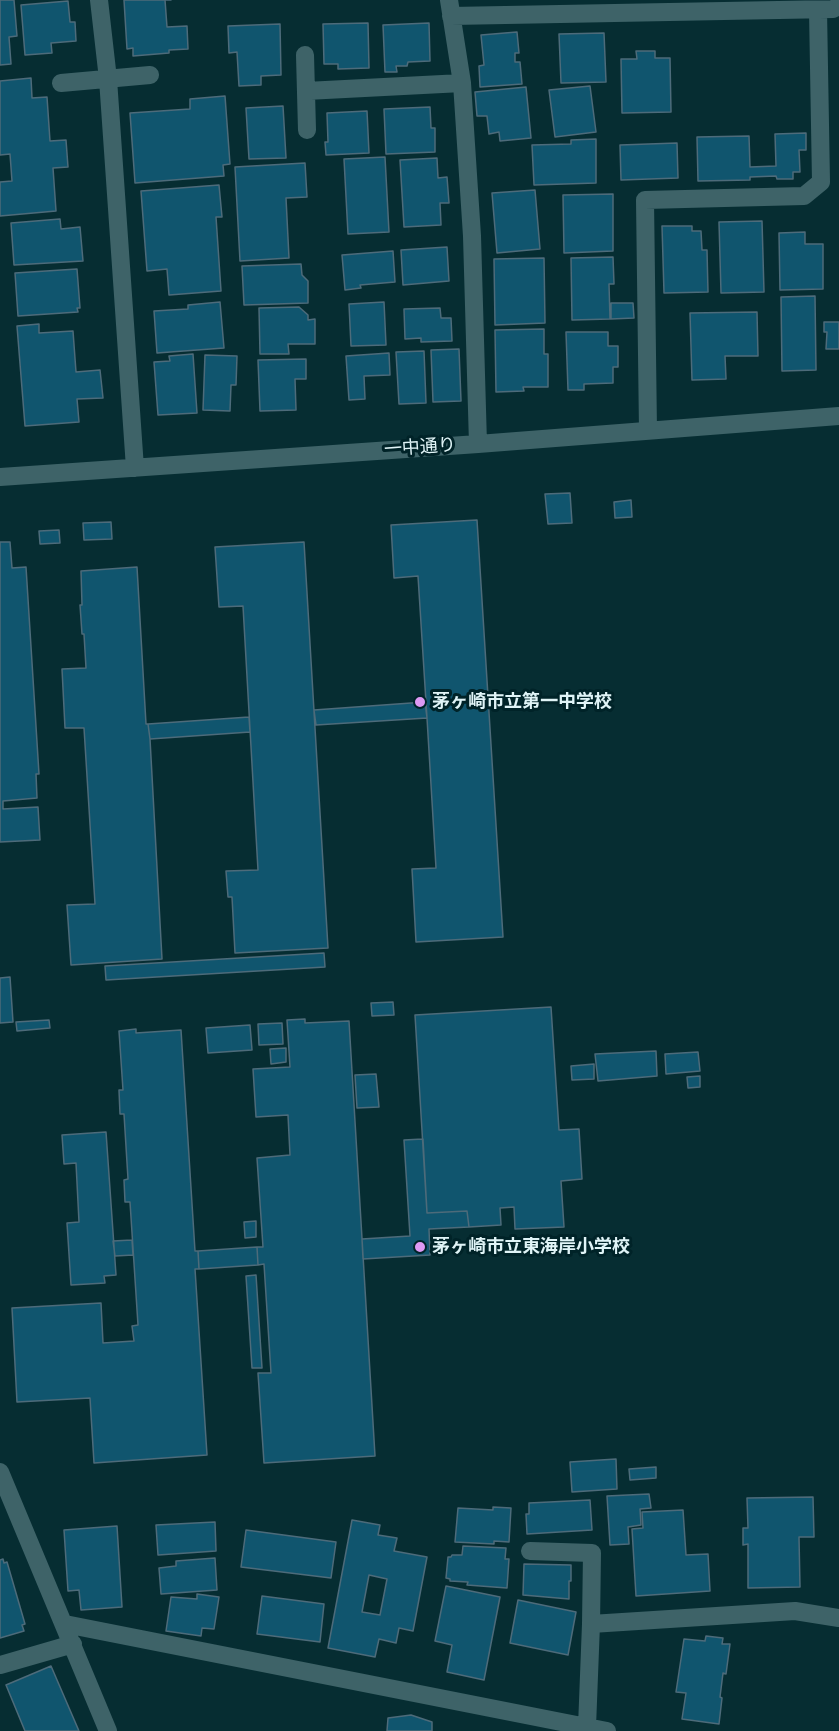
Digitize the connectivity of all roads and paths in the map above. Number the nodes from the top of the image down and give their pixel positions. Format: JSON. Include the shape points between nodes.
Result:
{"nodes":[{"id":1,"x":99,"y":0,"type":"edge"},
{"id":2,"x":839,"y":6,"type":"edge"},
{"id":3,"x":450,"y":8,"type":"edge"},
{"id":4,"x":818,"y":10,"type":"junction"},
{"id":5,"x":305,"y":56,"type":"dead end"},
{"id":6,"x":150,"y":75,"type":"dead end"},
{"id":7,"x":108,"y":79,"type":"junction"},
{"id":8,"x":62,"y":83,"type":"dead end"},
{"id":9,"x":462,"y":83,"type":"junction"},
{"id":10,"x":306,"y":91,"type":"junction"},
{"id":11,"x":307,"y":130,"type":"dead end"},
{"id":12,"x":830,"y":144,"type":"edge"},
{"id":13,"x":839,"y":416,"type":"edge"},
{"id":14,"x":648,"y":431,"type":"junction"},
{"id":15,"x":478,"y":444,"type":"junction"},
{"id":16,"x":135,"y":468,"type":"junction"},
{"id":17,"x":0,"y":477,"type":"edge"},
{"id":18,"x":0,"y":1472,"type":"edge"},
{"id":19,"x":530,"y":1551,"type":"dead end"},
{"id":20,"x":839,"y":1618,"type":"edge"},
{"id":21,"x":64,"y":1624,"type":"junction"},
{"id":22,"x":591,"y":1624,"type":"junction"},
{"id":23,"x":73,"y":1644,"type":"junction"},
{"id":24,"x":0,"y":1665,"type":"edge"},
{"id":25,"x":587,"y":1727,"type":"junction"},
{"id":26,"x":108,"y":1731,"type":"edge"},
{"id":27,"x":607,"y":1731,"type":"edge"}],
"edges":[{"from":1,"to":7,"type":"street"},
{"from":2,"to":4,"type":"street"},
{"from":3,"to":4,"type":"street"},
{"from":3,"to":9,"type":"street"},
{"from":4,"to":12,"type":"street"},
{"from":5,"to":10,"type":"street"},
{"from":6,"to":7,"type":"street"},
{"from":7,"to":8,"type":"street"},
{"from":7,"to":16,"type":"street"},
{"from":9,"to":10,"type":"street"},
{"from":9,"to":15,"type":"street","via":[[472,236]]},
{"from":10,"to":11,"type":"street"},
{"from":12,"to":14,"type":"street","via":[[821,182],[804,196],[645,200]]},
{"from":13,"to":14,"type":"street","name":"一中通り"},
{"from":14,"to":15,"type":"street","name":"一中通り"},
{"from":15,"to":16,"type":"street","name":"一中通り"},
{"from":16,"to":17,"type":"street","name":"一中通り"},
{"from":18,"to":21,"type":"street"},
{"from":19,"to":22,"type":"street","via":[[592,1553]]},
{"from":20,"to":22,"type":"street","via":[[795,1611]]},
{"from":21,"to":23,"type":"street"},
{"from":21,"to":25,"type":"street"},
{"from":22,"to":25,"type":"street"},
{"from":23,"to":24,"type":"street"},
{"from":23,"to":26,"type":"street"},
{"from":25,"to":27,"type":"street"}]}
